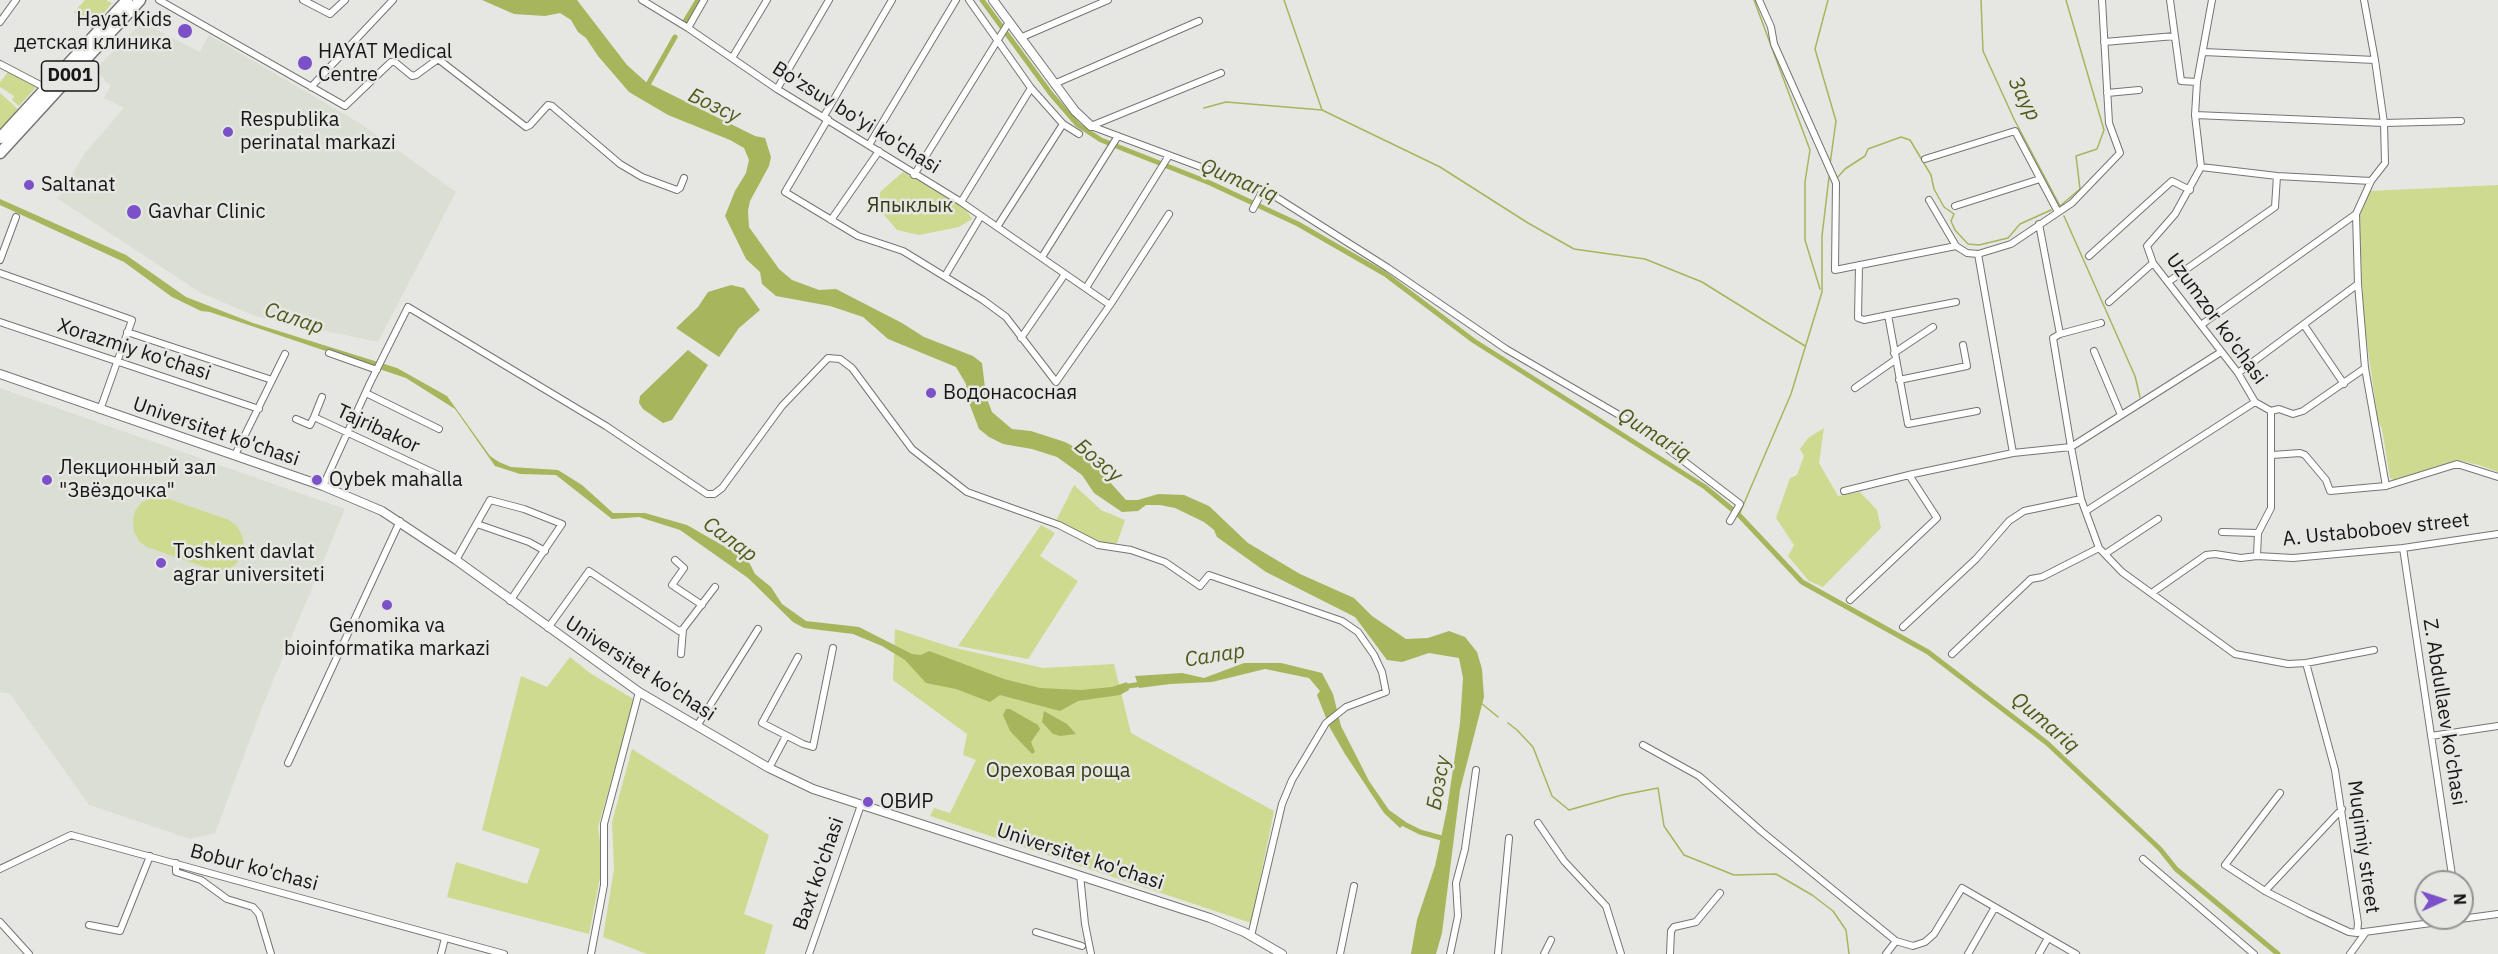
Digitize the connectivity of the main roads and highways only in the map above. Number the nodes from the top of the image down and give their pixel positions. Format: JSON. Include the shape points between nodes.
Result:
{"nodes":[{"id":1,"x":127,"y":0,"type":"edge"},
{"id":2,"x":140,"y":0,"type":"edge"},
{"id":3,"x":993,"y":0,"type":"edge"},
{"id":4,"x":1091,"y":126,"type":"road end"},
{"id":5,"x":0,"y":138,"type":"edge"},
{"id":6,"x":0,"y":153,"type":"edge"},
{"id":7,"x":0,"y":374,"type":"edge"},
{"id":8,"x":1282,"y":954,"type":"edge"}],
"edges":[{"from":1,"to":5,"type":"highway","number":"D001"},
{"from":2,"to":6,"type":"highway","number":"D001"},
{"from":3,"to":4,"type":"main road","via":[[1054,84]]},
{"from":7,"to":8,"type":"main road","name":"Universitet ko'chasi","via":[[373,507],[400,521],[639,692],[769,768],[830,796],[1210,918]]}]}
